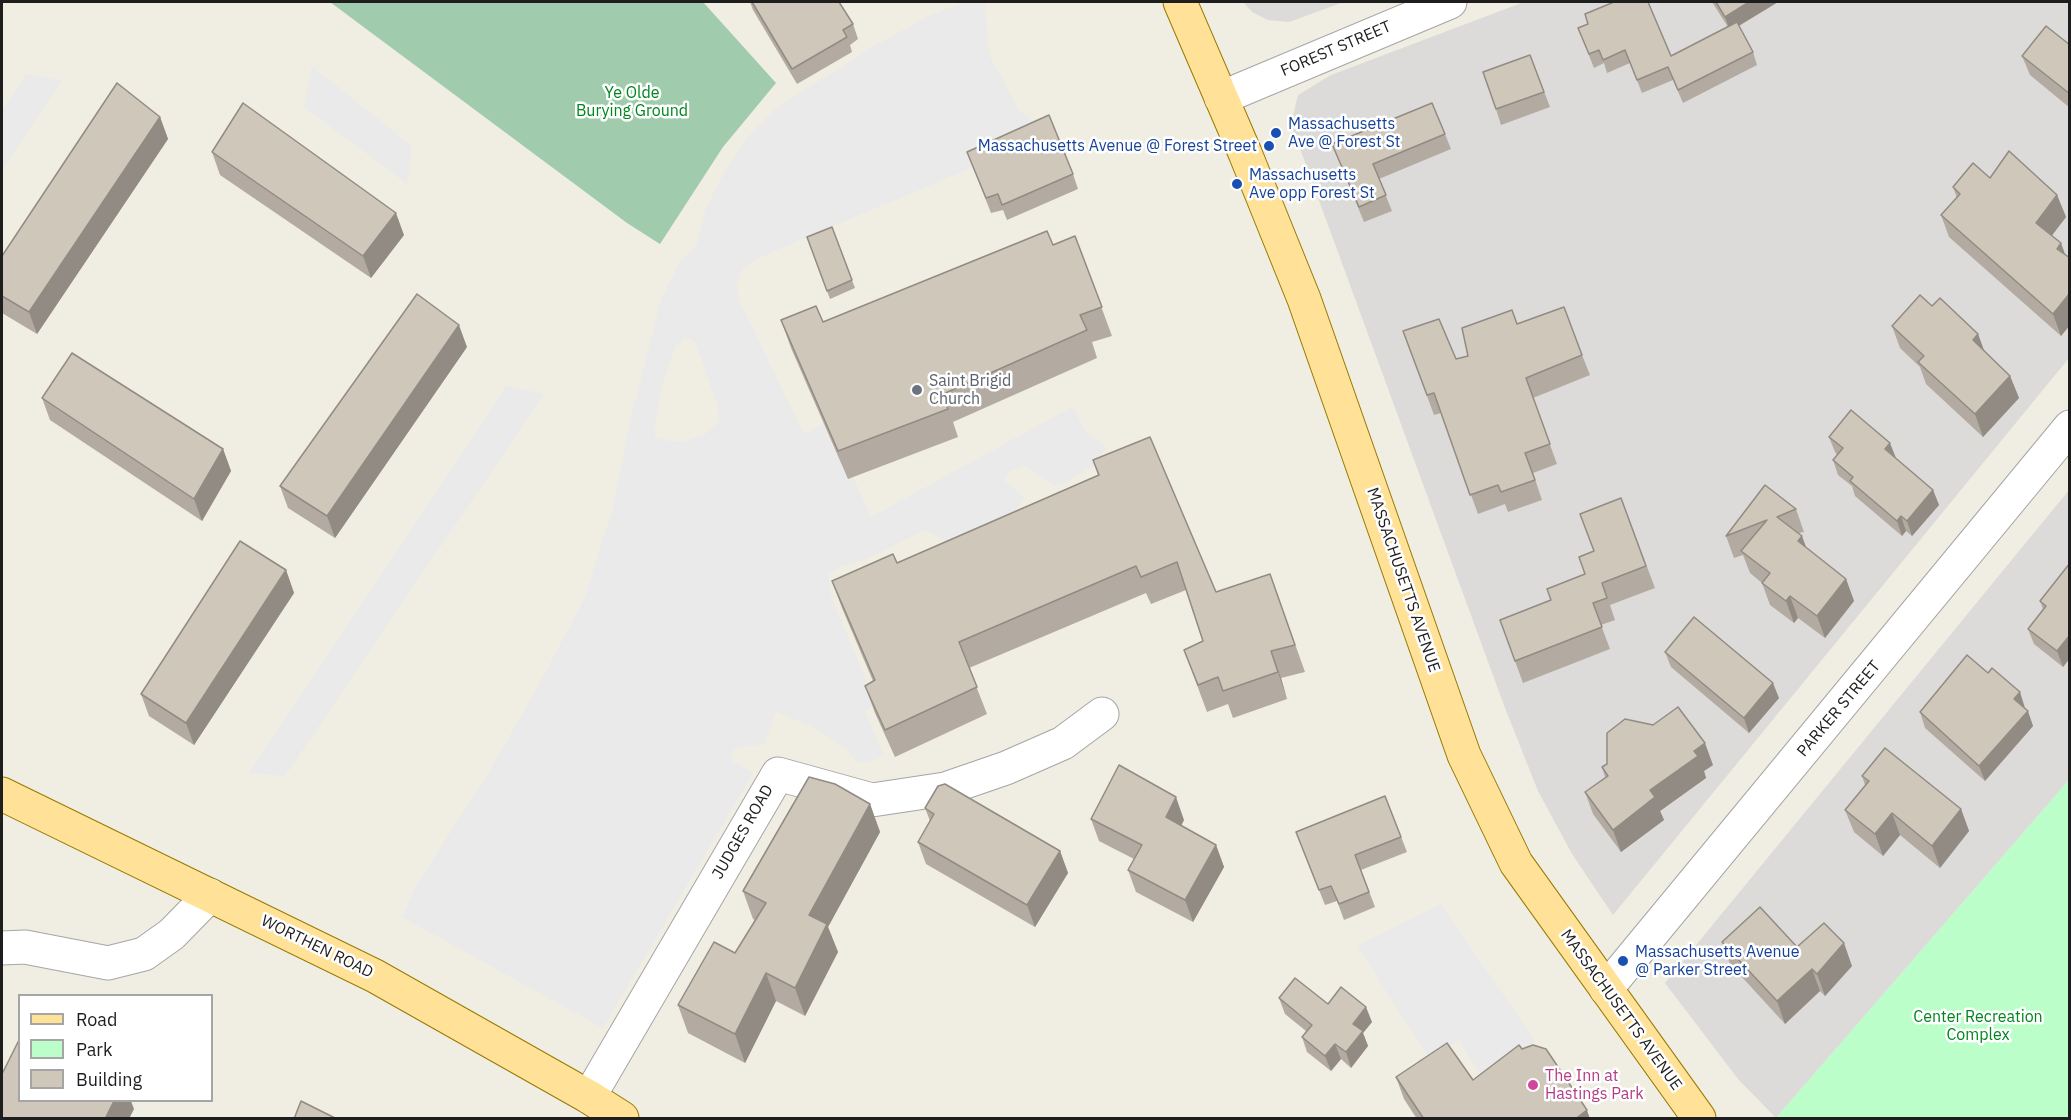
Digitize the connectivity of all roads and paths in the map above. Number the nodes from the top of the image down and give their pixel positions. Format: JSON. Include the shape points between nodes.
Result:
{"nodes":[{"id":1,"x":1180,"y":2,"type":"edge"},
{"id":2,"x":1450,"y":2,"type":"edge"},
{"id":3,"x":1221,"y":98,"type":"junction"},
{"id":4,"x":2070,"y":427,"type":"edge"},
{"id":5,"x":1102,"y":714,"type":"dead end"},
{"id":6,"x":2,"y":794,"type":"edge"},
{"id":7,"x":210,"y":895,"type":"junction"},
{"id":8,"x":2,"y":948,"type":"edge"},
{"id":9,"x":1606,"y":989,"type":"junction"},
{"id":10,"x":589,"y":1097,"type":"junction"},
{"id":11,"x":622,"y":1119,"type":"edge"},
{"id":12,"x":1699,"y":1119,"type":"edge"}],
"edges":[{"from":1,"to":3,"type":"main road","name":"MASSACHUSETTS AVENUE"},
{"from":2,"to":3,"type":"street","name":"FOREST STREET"},
{"from":3,"to":9,"type":"main road","name":"MASSACHUSETTS AVENUE","via":[[1308,310],[1464,755],[1516,862]]},
{"from":4,"to":9,"type":"street","name":"PARKER STREET"},
{"from":5,"to":10,"type":"street","name":"JUDGES ROAD","via":[[1063,743],[945,789],[872,800],[778,774]]},
{"from":6,"to":7,"type":"main road","name":"WORTHEN ROAD"},
{"from":7,"to":8,"type":"street","via":[[172,934],[144,954],[108,963],[25,947]]},
{"from":7,"to":10,"type":"main road","name":"WORTHEN ROAD","via":[[375,976]]},
{"from":9,"to":12,"type":"main road","name":"MASSACHUSETTS AVENUE"},
{"from":10,"to":11,"type":"main road","name":"WORTHEN ROAD"}]}
